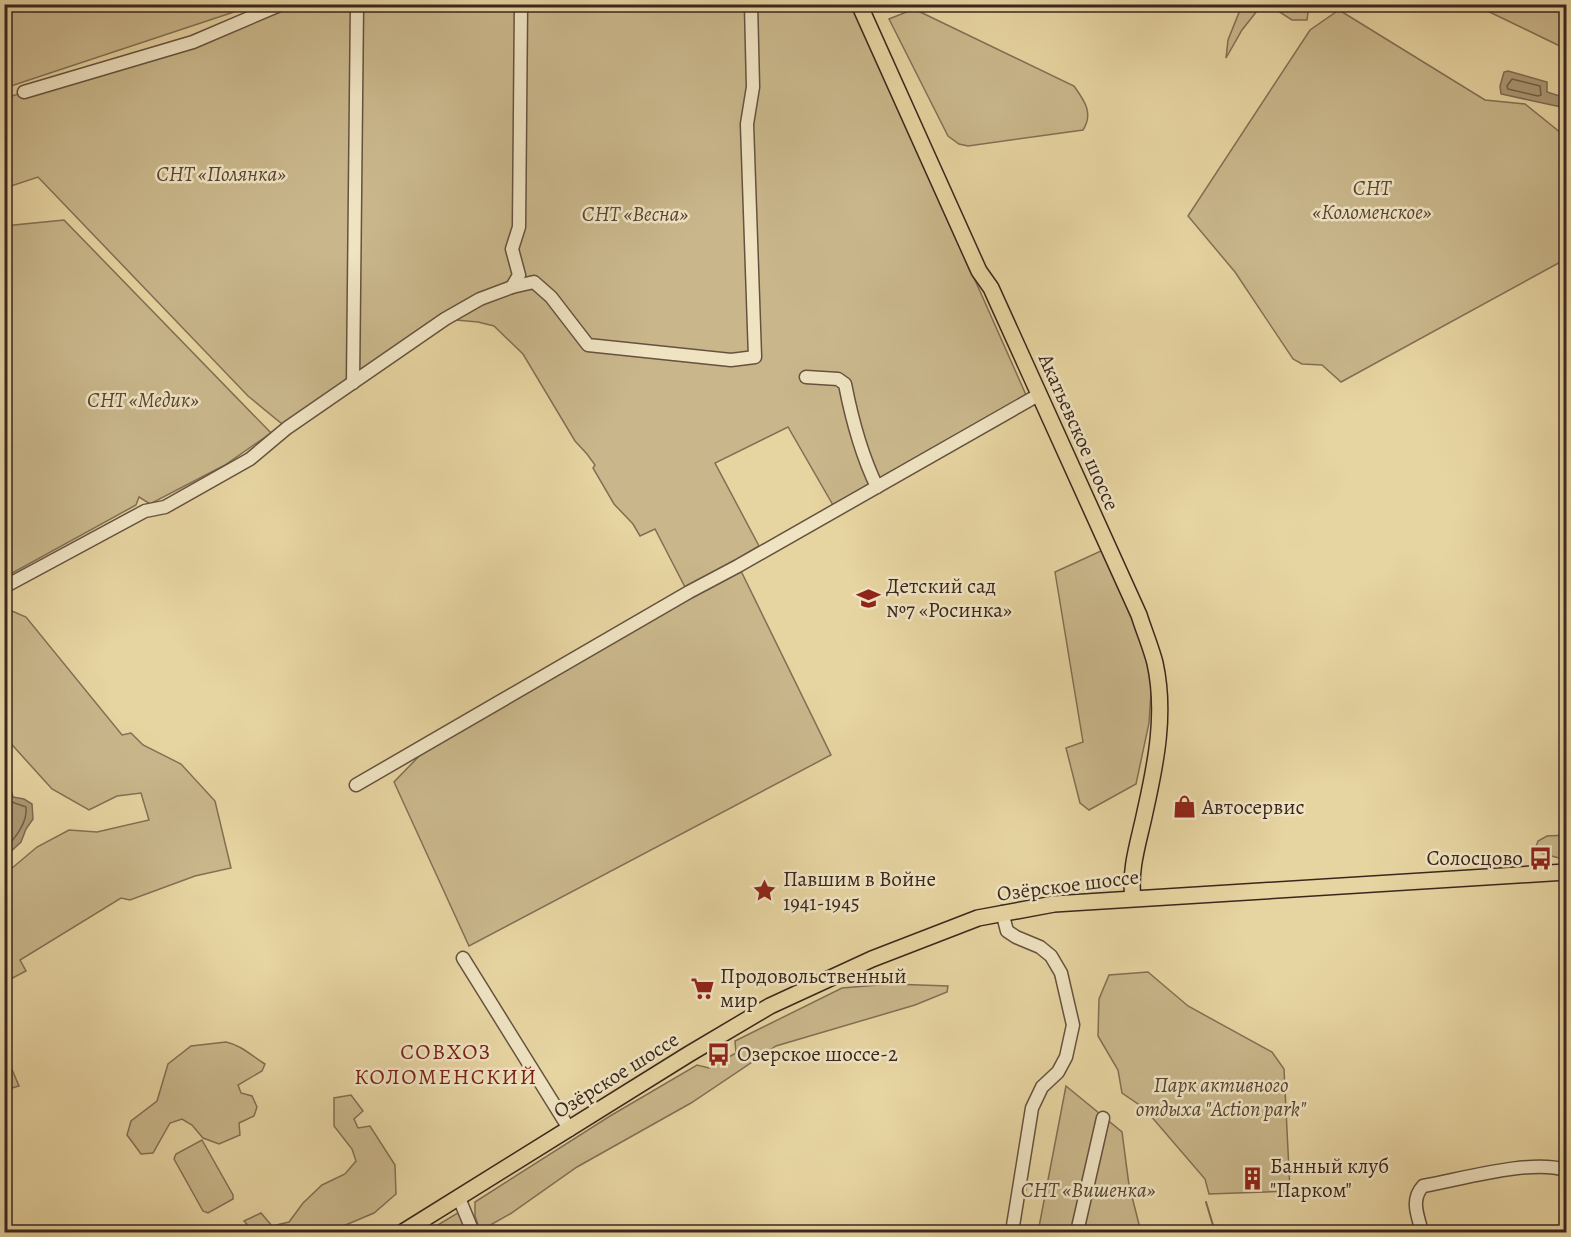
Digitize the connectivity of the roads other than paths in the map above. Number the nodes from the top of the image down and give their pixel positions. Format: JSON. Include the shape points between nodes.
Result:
{"nodes":[{"id":1,"x":282,"y":4,"type":"edge"},
{"id":2,"x":357,"y":4,"type":"edge"},
{"id":3,"x":521,"y":4,"type":"edge"},
{"id":4,"x":751,"y":4,"type":"edge"},
{"id":5,"x":859,"y":4,"type":"edge"},
{"id":6,"x":24,"y":92,"type":"dead end"},
{"id":7,"x":512,"y":287,"type":"junction"},
{"id":8,"x":806,"y":377,"type":"dead end"},
{"id":9,"x":353,"y":383,"type":"junction"},
{"id":10,"x":1040,"y":394,"type":"junction"},
{"id":11,"x":877,"y":487,"type":"junction"},
{"id":12,"x":4,"y":587,"type":"edge"},
{"id":13,"x":356,"y":785,"type":"dead end"},
{"id":14,"x":1566,"y":872,"type":"edge"},
{"id":15,"x":1133,"y":898,"type":"junction"},
{"id":16,"x":1002,"y":912,"type":"junction"},
{"id":17,"x":463,"y":958,"type":"dead end"},
{"id":18,"x":1103,"y":1118,"type":"dead end"},
{"id":19,"x":570,"y":1130,"type":"junction"},
{"id":20,"x":1566,"y":1170,"type":"edge"},
{"id":21,"x":459,"y":1198,"type":"junction"},
{"id":22,"x":404,"y":1233,"type":"edge"},
{"id":23,"x":473,"y":1233,"type":"edge"},
{"id":24,"x":1012,"y":1233,"type":"edge"},
{"id":25,"x":1077,"y":1233,"type":"edge"},
{"id":26,"x":1422,"y":1233,"type":"edge"}],
"edges":[{"from":1,"to":6,"type":"street","via":[[193,42]]},
{"from":2,"to":9,"type":"street"},
{"from":3,"to":7,"type":"street","via":[[519,227],[512,249],[519,275]]},
{"from":4,"to":7,"type":"street","via":[[753,87],[747,124],[755,357],[731,360],[588,345],[551,297],[534,282]]},
{"from":5,"to":10,"type":"main road","name":"Акатьевское шоссе","via":[[979,271],[991,288]]},
{"from":7,"to":9,"type":"street","via":[[445,319]]},
{"from":8,"to":11,"type":"street","via":[[838,379],[845,384],[854,427]]},
{"from":9,"to":12,"type":"street","via":[[229,472],[165,507],[146,511]]},
{"from":10,"to":11,"type":"street"},
{"from":10,"to":15,"type":"main road","name":"Акатьевское шоссе","via":[[1139,615],[1155,665],[1160,730],[1131,874]]},
{"from":11,"to":13,"type":"street"},
{"from":14,"to":15,"type":"main road","name":"Озёрское шоссе"},
{"from":15,"to":16,"type":"main road","name":"Озёрское шоссе"},
{"from":16,"to":19,"type":"main road","name":"Озёрское шоссе","via":[[872,959],[795,994],[711,1040]]},
{"from":16,"to":24,"type":"street","via":[[1007,931],[1051,956],[1061,973],[1073,1025],[1066,1057],[1058,1072],[1042,1087],[1032,1108]]},
{"from":17,"to":19,"type":"street"},
{"from":18,"to":25,"type":"street"},
{"from":19,"to":21,"type":"main road","name":"Озёрское шоссе"},
{"from":20,"to":26,"type":"street","via":[[1543,1166],[1518,1168],[1424,1186],[1418,1192],[1415,1208]]},
{"from":21,"to":22,"type":"main road","name":"Озёрское шоссе"},
{"from":21,"to":23,"type":"street"}]}
